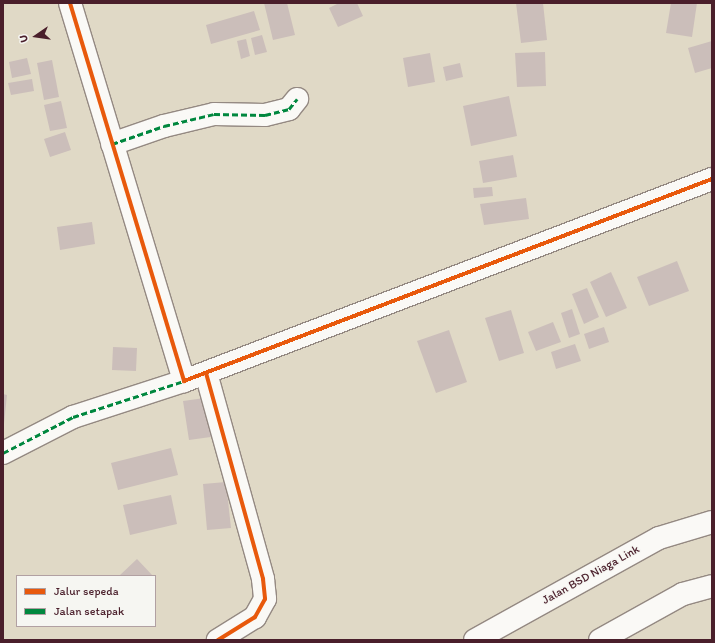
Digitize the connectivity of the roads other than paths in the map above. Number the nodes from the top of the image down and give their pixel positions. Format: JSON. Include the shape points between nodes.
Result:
{"nodes":[{"id":1,"x":70,"y":3,"type":"edge"},
{"id":2,"x":297,"y":99,"type":"dead end"},
{"id":3,"x":112,"y":144,"type":"junction"},
{"id":4,"x":712,"y":179,"type":"edge"},
{"id":5,"x":206,"y":373,"type":"junction"},
{"id":6,"x":184,"y":381,"type":"junction"},
{"id":7,"x":3,"y":453,"type":"edge"},
{"id":8,"x":712,"y":522,"type":"edge"},
{"id":9,"x":712,"y":586,"type":"edge"},
{"id":10,"x":218,"y":640,"type":"edge"},
{"id":11,"x":475,"y":640,"type":"edge"},
{"id":12,"x":600,"y":640,"type":"edge"}],
"edges":[{"from":1,"to":3,"type":"street"},
{"from":2,"to":3,"type":"street","via":[[289,109],[265,115],[214,114],[164,126]]},
{"from":3,"to":6,"type":"street"},
{"from":4,"to":5,"type":"street"},
{"from":5,"to":6,"type":"street"},
{"from":5,"to":10,"type":"street","via":[[262,579],[265,599],[255,617]]},
{"from":6,"to":7,"type":"street","via":[[73,417]]},
{"from":8,"to":11,"type":"street","name":"Jalan BSD Niaga Link","via":[[659,538]]},
{"from":9,"to":12,"type":"street","via":[[683,594]]}]}
